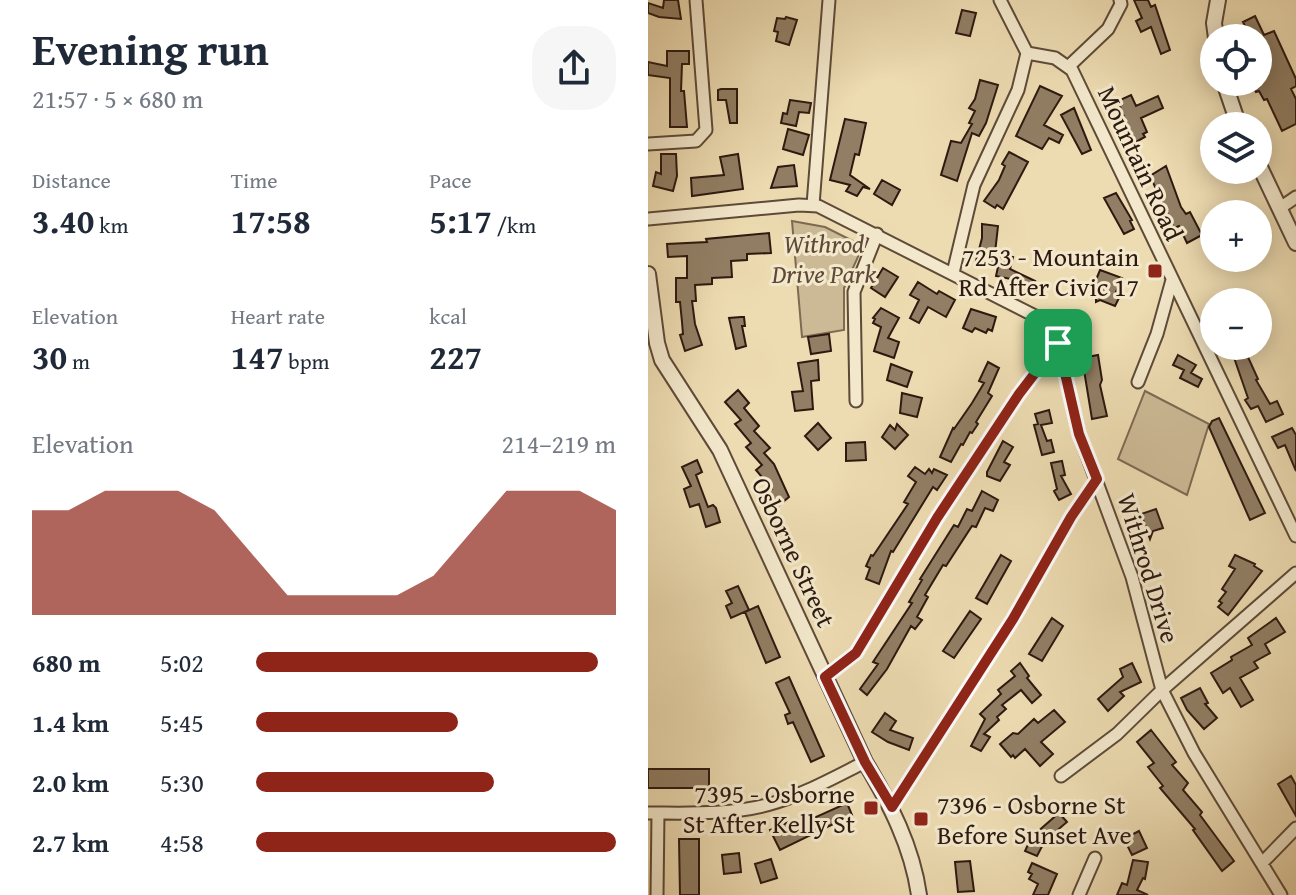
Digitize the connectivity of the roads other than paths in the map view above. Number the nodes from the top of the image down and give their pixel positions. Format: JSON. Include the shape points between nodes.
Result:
{"nodes":[{"id":1,"x":696,"y":0,"type":"edge"},
{"id":2,"x":829,"y":0,"type":"edge"},
{"id":3,"x":1000,"y":0,"type":"edge"},
{"id":4,"x":1120,"y":0,"type":"edge"},
{"id":5,"x":1218,"y":0,"type":"edge"},
{"id":6,"x":1214,"y":24,"type":"edge"},
{"id":7,"x":1027,"y":53,"type":"junction"},
{"id":8,"x":1068,"y":67,"type":"junction"},
{"id":9,"x":648,"y":144,"type":"edge"},
{"id":10,"x":1268,"y":184,"type":"edge"},
{"id":11,"x":1296,"y":197,"type":"edge"},
{"id":12,"x":813,"y":205,"type":"junction"},
{"id":13,"x":1280,"y":208,"type":"junction"},
{"id":14,"x":648,"y":219,"type":"edge"},
{"id":15,"x":877,"y":234,"type":"junction"},
{"id":16,"x":1296,"y":243,"type":"edge"},
{"id":17,"x":953,"y":273,"type":"junction"},
{"id":18,"x":648,"y":274,"type":"edge"},
{"id":19,"x":1172,"y":280,"type":"junction"},
{"id":20,"x":1058,"y":343,"type":"junction"},
{"id":21,"x":1138,"y":382,"type":"dead end"},
{"id":22,"x":856,"y":401,"type":"dead end"},
{"id":23,"x":1097,"y":479,"type":"junction"},
{"id":24,"x":1296,"y":536,"type":"edge"},
{"id":25,"x":1296,"y":573,"type":"edge"},
{"id":26,"x":825,"y":677,"type":"junction"},
{"id":27,"x":1162,"y":690,"type":"junction"},
{"id":28,"x":865,"y":762,"type":"junction"},
{"id":29,"x":1061,"y":776,"type":"dead end"},
{"id":30,"x":892,"y":807,"type":"junction"},
{"id":31,"x":653,"y":813,"type":"edge"},
{"id":32,"x":1296,"y":828,"type":"edge"},
{"id":33,"x":1095,"y":858,"type":"dead end"},
{"id":34,"x":1262,"y":863,"type":"junction"},
{"id":35,"x":657,"y":895,"type":"edge"},
{"id":36,"x":919,"y":895,"type":"edge"},
{"id":37,"x":1079,"y":895,"type":"edge"},
{"id":38,"x":1281,"y":895,"type":"edge"}],
"edges":[{"from":1,"to":9,"type":"street","via":[[706,130],[696,141]]},
{"from":2,"to":12,"type":"street"},
{"from":3,"to":7,"type":"street"},
{"from":4,"to":8,"type":"street","via":[[1108,29]]},
{"from":5,"to":6,"type":"street"},
{"from":7,"to":8,"type":"street","name":"Mountain Road","via":[[1049,55]]},
{"from":7,"to":17,"type":"street","via":[[1018,90],[974,185]]},
{"from":8,"to":19,"type":"street","name":"Mountain Road"},
{"from":10,"to":13,"type":"street"},
{"from":11,"to":13,"type":"street"},
{"from":12,"to":14,"type":"street","name":"Withrod Drive"},
{"from":12,"to":15,"type":"street","name":"Withrod Drive"},
{"from":13,"to":16,"type":"street"},
{"from":15,"to":17,"type":"street","name":"Withrod Drive"},
{"from":15,"to":22,"type":"street","via":[[854,292]]},
{"from":17,"to":20,"type":"street","name":"Withrod Drive","via":[[1039,318]]},
{"from":18,"to":26,"type":"street","name":"Osborne Street","via":[[662,360],[720,450]]},
{"from":19,"to":21,"type":"street"},
{"from":19,"to":24,"type":"street","name":"Mountain Road"},
{"from":20,"to":23,"type":"street","name":"Withrod Drive","via":[[1079,434]]},
{"from":20,"to":26,"type":"street","via":[[954,493],[856,653]]},
{"from":23,"to":27,"type":"street","name":"Withrod Drive","via":[[1132,577]]},
{"from":23,"to":30,"type":"street"},
{"from":25,"to":27,"type":"street"},
{"from":26,"to":28,"type":"street","name":"Osborne Street"},
{"from":27,"to":29,"type":"street","via":[[1117,734]]},
{"from":27,"to":34,"type":"street","name":"Withrod Drive"},
{"from":28,"to":30,"type":"street","name":"Osborne Street"},
{"from":28,"to":31,"type":"street","via":[[765,805]]},
{"from":30,"to":36,"type":"street","name":"Osborne Street","via":[[915,868]]},
{"from":31,"to":35,"type":"street"},
{"from":32,"to":34,"type":"street"},
{"from":33,"to":37,"type":"street"},
{"from":34,"to":38,"type":"street","name":"Withrod Drive"}]}
